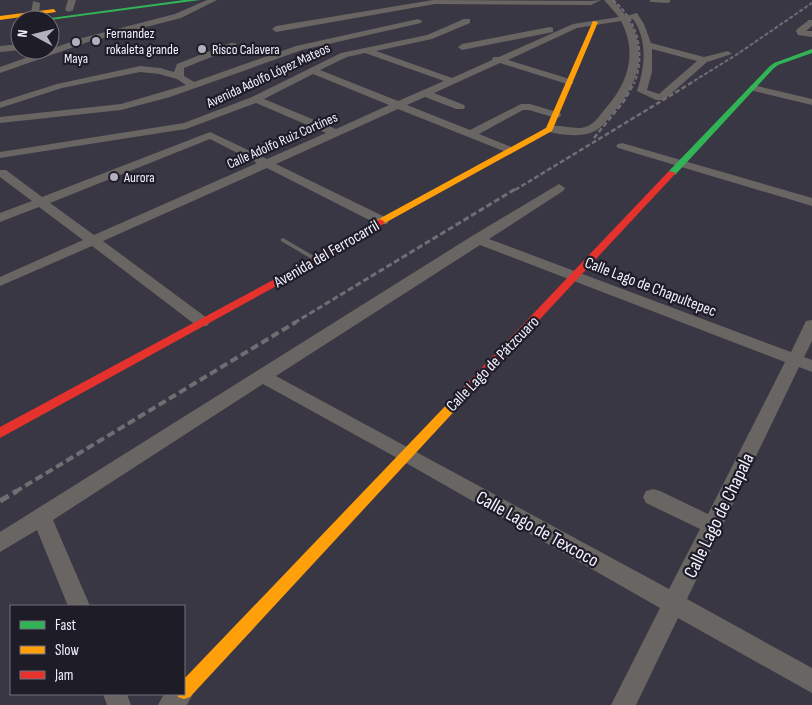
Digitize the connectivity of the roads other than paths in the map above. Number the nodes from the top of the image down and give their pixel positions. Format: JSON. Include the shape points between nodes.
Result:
{"nodes":[{"id":1,"x":149,"y":0,"type":"edge"},
{"id":2,"x":197,"y":0,"type":"edge"},
{"id":3,"x":213,"y":0,"type":"edge"},
{"id":4,"x":597,"y":0,"type":"edge"},
{"id":5,"x":608,"y":0,"type":"edge"},
{"id":6,"x":618,"y":0,"type":"edge"},
{"id":7,"x":668,"y":0,"type":"edge"},
{"id":8,"x":436,"y":1,"type":"edge"},
{"id":9,"x":651,"y":1,"type":"edge"},
{"id":10,"x":71,"y":5,"type":"edge"},
{"id":11,"x":46,"y":10,"type":"edge"},
{"id":12,"x":60,"y":10,"type":"edge"},
{"id":13,"x":456,"y":11,"type":"dead end"},
{"id":14,"x":624,"y":17,"type":"junction"},
{"id":15,"x":636,"y":17,"type":"junction"},
{"id":16,"x":467,"y":21,"type":"dead end"},
{"id":17,"x":595,"y":22,"type":"junction"},
{"id":18,"x":812,"y":22,"type":"edge"},
{"id":19,"x":576,"y":26,"type":"junction"},
{"id":20,"x":425,"y":28,"type":"junction"},
{"id":21,"x":276,"y":30,"type":"dead end"},
{"id":22,"x":812,"y":34,"type":"edge"},
{"id":23,"x":85,"y":40,"type":"junction"},
{"id":24,"x":60,"y":43,"type":"edge"},
{"id":25,"x":454,"y":44,"type":"junction"},
{"id":26,"x":233,"y":45,"type":"dead end"},
{"id":27,"x":648,"y":45,"type":"junction"},
{"id":28,"x":363,"y":50,"type":"junction"},
{"id":29,"x":812,"y":51,"type":"edge"},
{"id":30,"x":728,"y":54,"type":"dead end"},
{"id":31,"x":500,"y":60,"type":"junction"},
{"id":32,"x":704,"y":60,"type":"junction"},
{"id":33,"x":0,"y":70,"type":"edge"},
{"id":34,"x":310,"y":70,"type":"junction"},
{"id":35,"x":180,"y":77,"type":"junction"},
{"id":36,"x":452,"y":81,"type":"junction"},
{"id":37,"x":570,"y":82,"type":"junction"},
{"id":38,"x":193,"y":84,"type":"junction"},
{"id":39,"x":753,"y":88,"type":"junction"},
{"id":40,"x":425,"y":93,"type":"junction"},
{"id":41,"x":256,"y":98,"type":"junction"},
{"id":42,"x":145,"y":101,"type":"junction"},
{"id":43,"x":812,"y":102,"type":"edge"},
{"id":44,"x":0,"y":104,"type":"edge"},
{"id":45,"x":398,"y":106,"type":"junction"},
{"id":46,"x":460,"y":107,"type":"dead end"},
{"id":47,"x":156,"y":111,"type":"dead end"},
{"id":48,"x":211,"y":112,"type":"dead end"},
{"id":49,"x":556,"y":115,"type":"junction"},
{"id":50,"x":0,"y":120,"type":"edge"},
{"id":51,"x":549,"y":129,"type":"junction"},
{"id":52,"x":336,"y":133,"type":"junction"},
{"id":53,"x":470,"y":134,"type":"junction"},
{"id":54,"x":622,"y":146,"type":"dead end"},
{"id":55,"x":510,"y":150,"type":"junction"},
{"id":56,"x":0,"y":151,"type":"edge"},
{"id":57,"x":0,"y":155,"type":"edge"},
{"id":58,"x":268,"y":164,"type":"junction"},
{"id":59,"x":680,"y":164,"type":"junction"},
{"id":60,"x":2,"y":173,"type":"dead end"},
{"id":61,"x":559,"y":188,"type":"dead end"},
{"id":62,"x":812,"y":202,"type":"edge"},
{"id":63,"x":39,"y":203,"type":"junction"},
{"id":64,"x":0,"y":218,"type":"edge"},
{"id":65,"x":382,"y":221,"type":"junction"},
{"id":66,"x":477,"y":239,"type":"junction"},
{"id":67,"x":284,"y":240,"type":"dead end"},
{"id":68,"x":91,"y":241,"type":"junction"},
{"id":69,"x":317,"y":260,"type":"junction"},
{"id":70,"x":575,"y":276,"type":"junction"},
{"id":71,"x":0,"y":282,"type":"edge"},
{"id":72,"x":202,"y":322,"type":"junction"},
{"id":73,"x":812,"y":325,"type":"edge"},
{"id":74,"x":803,"y":363,"type":"edge"},
{"id":75,"x":262,"y":376,"type":"junction"},
{"id":76,"x":0,"y":433,"type":"edge"},
{"id":77,"x":406,"y":454,"type":"junction"},
{"id":78,"x":653,"y":497,"type":"dead end"},
{"id":79,"x":41,"y":516,"type":"junction"},
{"id":80,"x":712,"y":525,"type":"junction"},
{"id":81,"x":0,"y":543,"type":"edge"},
{"id":82,"x":674,"y":604,"type":"junction"},
{"id":83,"x":78,"y":605,"type":"edge"},
{"id":84,"x":812,"y":682,"type":"edge"},
{"id":85,"x":185,"y":690,"type":"edge"},
{"id":86,"x":180,"y":695,"type":"edge"},
{"id":87,"x":170,"y":705,"type":"edge"},
{"id":88,"x":622,"y":705,"type":"edge"}],
"edges":[{"from":1,"to":10,"type":"street"},
{"from":2,"to":12,"type":"street"},
{"from":3,"to":23,"type":"street","via":[[178,16]]},
{"from":4,"to":8,"type":"street","via":[[586,3]]},
{"from":5,"to":14,"type":"street"},
{"from":6,"to":15,"type":"street"},
{"from":7,"to":9,"type":"lane"},
{"from":8,"to":13,"type":"street"},
{"from":8,"to":21,"type":"street"},
{"from":10,"to":11,"type":"street"},
{"from":14,"to":15,"type":"street"},
{"from":14,"to":17,"type":"street"},
{"from":14,"to":51,"type":"street","via":[[634,42],[636,59],[624,94],[591,129]]},
{"from":15,"to":27,"type":"street"},
{"from":16,"to":20,"type":"street"},
{"from":17,"to":19,"type":"street"},
{"from":17,"to":37,"type":"street"},
{"from":18,"to":22,"type":"street","via":[[800,30],[801,33]]},
{"from":19,"to":25,"type":"street"},
{"from":19,"to":31,"type":"street","name":"Calle Adolfo Ruiz Cortínes"},
{"from":20,"to":25,"type":"street"},
{"from":20,"to":28,"type":"street","name":"Avenida Adolfo López Mateos"},
{"from":20,"to":38,"type":"street","via":[[267,55]]},
{"from":23,"to":24,"type":"street"},
{"from":23,"to":33,"type":"street"},
{"from":25,"to":31,"type":"street"},
{"from":26,"to":35,"type":"street","via":[[180,66]]},
{"from":27,"to":32,"type":"street"},
{"from":27,"to":32,"type":"street","via":[[650,63],[642,91],[660,98]]},
{"from":28,"to":34,"type":"street","name":"Avenida Adolfo López Mateos"},
{"from":28,"to":36,"type":"street"},
{"from":29,"to":39,"type":"street","name":"Calle Lago de Pátzcuaro","via":[[776,64]]},
{"from":30,"to":32,"type":"street"},
{"from":31,"to":36,"type":"street","name":"Calle Adolfo Ruiz Cortínes"},
{"from":31,"to":37,"type":"street"},
{"from":34,"to":41,"type":"street","name":"Avenida Adolfo López Mateos"},
{"from":34,"to":45,"type":"street"},
{"from":35,"to":38,"type":"street"},
{"from":35,"to":44,"type":"street","via":[[160,70],[140,69],[60,86]]},
{"from":36,"to":40,"type":"street","name":"Calle Adolfo Ruiz Cortínes"},
{"from":37,"to":49,"type":"street"},
{"from":38,"to":42,"type":"street"},
{"from":39,"to":43,"type":"street"},
{"from":39,"to":59,"type":"street","name":"Calle Lago de Pátzcuaro"},
{"from":40,"to":45,"type":"street","name":"Calle Adolfo Ruiz Cortínes"},
{"from":40,"to":46,"type":"street"},
{"from":41,"to":52,"type":"street"},
{"from":41,"to":57,"type":"street","name":"Avenida Adolfo López Mateos","via":[[186,126]]},
{"from":42,"to":47,"type":"street"},
{"from":42,"to":50,"type":"street","via":[[105,110]]},
{"from":45,"to":52,"type":"street","name":"Calle Adolfo Ruiz Cortínes"},
{"from":45,"to":53,"type":"street"},
{"from":48,"to":56,"type":"street","via":[[182,123]]},
{"from":49,"to":51,"type":"street"},
{"from":49,"to":53,"type":"street","via":[[521,107]]},
{"from":51,"to":55,"type":"street","name":"Avenida del Ferrocarril"},
{"from":52,"to":58,"type":"street","name":"Calle Adolfo Ruiz Cortínes"},
{"from":53,"to":55,"type":"street"},
{"from":54,"to":59,"type":"street"},
{"from":55,"to":65,"type":"street","name":"Avenida del Ferrocarril"},
{"from":58,"to":63,"type":"street","via":[[210,135]]},
{"from":58,"to":65,"type":"street"},
{"from":58,"to":68,"type":"street","name":"Calle Adolfo Ruiz Cortínes"},
{"from":59,"to":62,"type":"street"},
{"from":59,"to":70,"type":"street","name":"Calle Lago de Pátzcuaro"},
{"from":60,"to":63,"type":"street"},
{"from":61,"to":66,"type":"street"},
{"from":63,"to":64,"type":"street"},
{"from":63,"to":68,"type":"street"},
{"from":65,"to":69,"type":"street","name":"Avenida del Ferrocarril"},
{"from":66,"to":70,"type":"street","name":"Calle Lago de Chapultepec"},
{"from":66,"to":75,"type":"street"},
{"from":67,"to":69,"type":"lane"},
{"from":68,"to":71,"type":"street","name":"Calle Adolfo Ruiz Cortínes"},
{"from":68,"to":72,"type":"street"},
{"from":69,"to":72,"type":"street","name":"Avenida del Ferrocarril"},
{"from":70,"to":74,"type":"street","name":"Calle Lago de Chapultepec"},
{"from":70,"to":77,"type":"street","name":"Calle Lago de Pátzcuaro"},
{"from":72,"to":76,"type":"street","name":"Avenida del Ferrocarril"},
{"from":73,"to":74,"type":"street","name":"Calle Lago de Chapala"},
{"from":74,"to":80,"type":"street","name":"Calle Lago de Chapala"},
{"from":75,"to":77,"type":"street","name":"Calle Lago de Texcoco"},
{"from":75,"to":79,"type":"street"},
{"from":77,"to":82,"type":"street","name":"Calle Lago de Texcoco"},
{"from":77,"to":85,"type":"street","name":"Calle Lago de Pátzcuaro"},
{"from":78,"to":80,"type":"street"},
{"from":79,"to":81,"type":"street"},
{"from":79,"to":83,"type":"street"},
{"from":80,"to":82,"type":"street","name":"Calle Lago de Chapala"},
{"from":82,"to":84,"type":"street","name":"Calle Lago de Texcoco"},
{"from":82,"to":88,"type":"street","name":"Calle Lago de Chapala"},
{"from":86,"to":87,"type":"street"}]}
